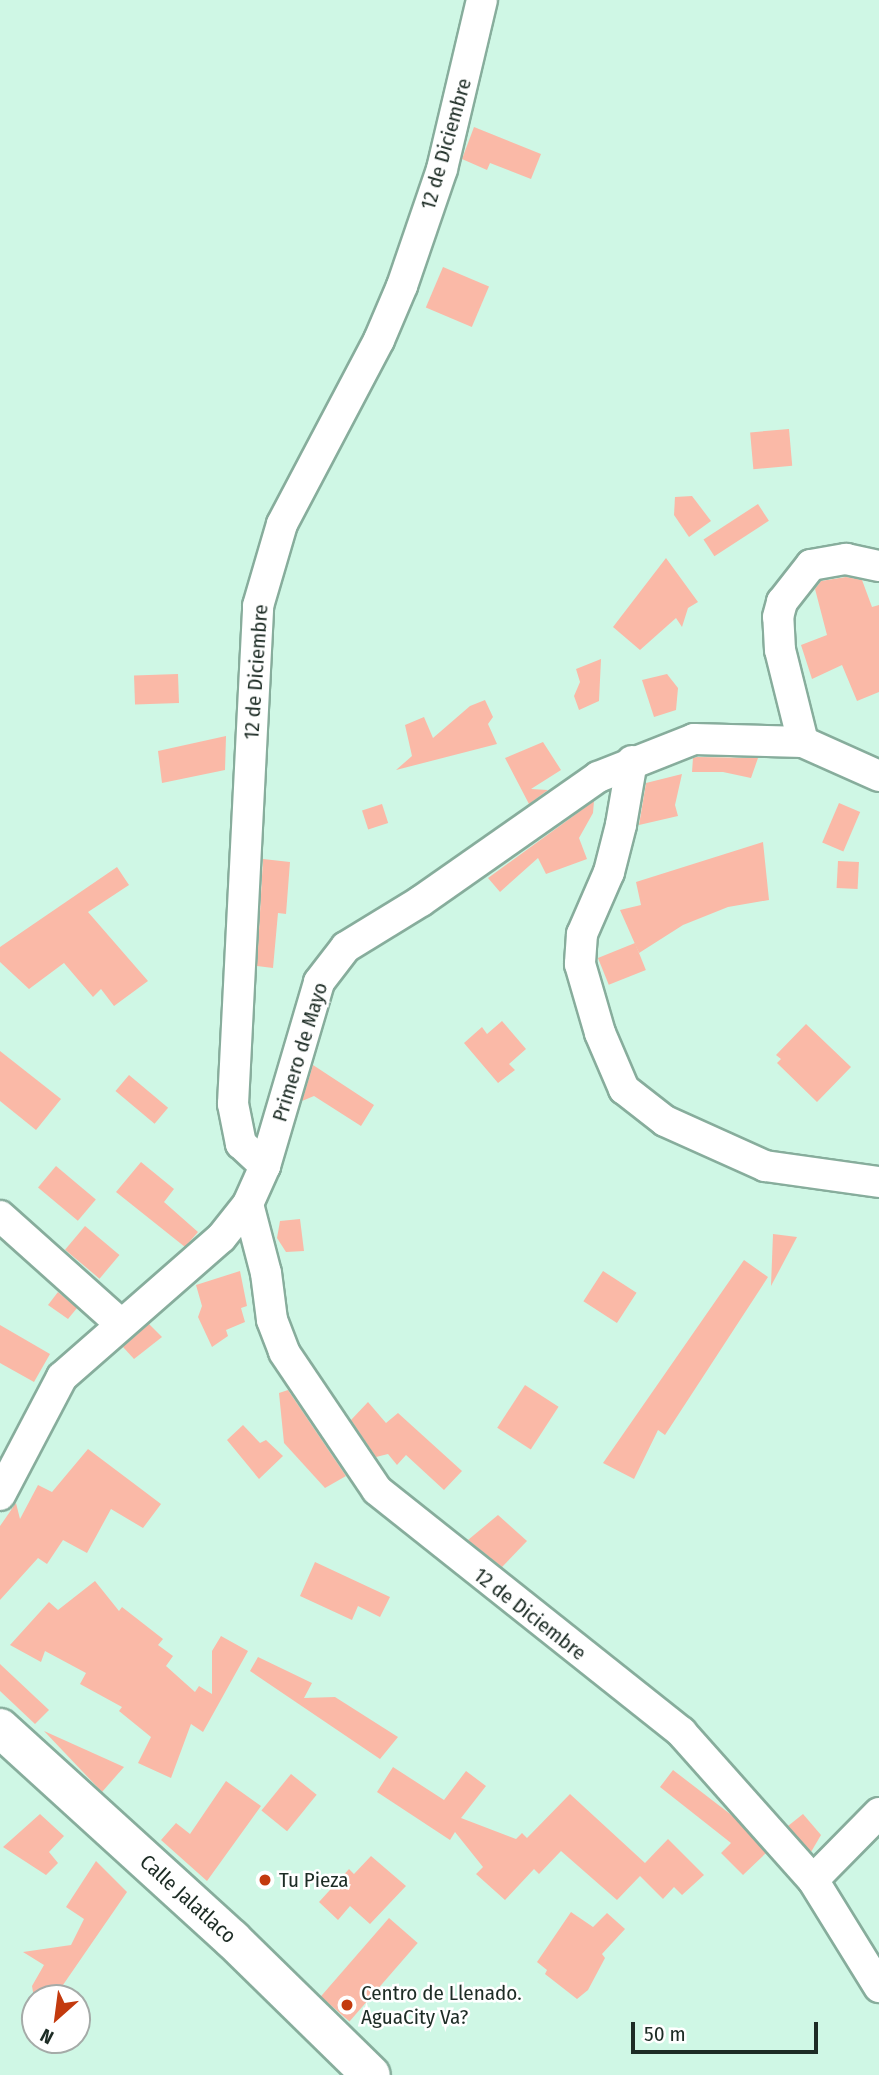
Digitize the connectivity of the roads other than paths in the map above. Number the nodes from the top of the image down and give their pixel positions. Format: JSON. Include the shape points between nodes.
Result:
{"nodes":[{"id":1,"x":482,"y":0,"type":"edge"},
{"id":2,"x":879,"y":566,"type":"edge"},
{"id":3,"x":803,"y":742,"type":"junction"},
{"id":4,"x":632,"y":761,"type":"junction"},
{"id":5,"x":879,"y":776,"type":"edge"},
{"id":6,"x":265,"y":1166,"type":"junction"},
{"id":7,"x":879,"y":1182,"type":"edge"},
{"id":8,"x":248,"y":1204,"type":"junction"},
{"id":9,"x":0,"y":1216,"type":"edge"},
{"id":10,"x":121,"y":1324,"type":"junction"},
{"id":11,"x":0,"y":1495,"type":"edge"},
{"id":12,"x":0,"y":1728,"type":"edge"},
{"id":13,"x":879,"y":1813,"type":"edge"},
{"id":14,"x":813,"y":1880,"type":"junction"},
{"id":15,"x":879,"y":1987,"type":"edge"},
{"id":16,"x":371,"y":2075,"type":"edge"}],
"edges":[{"from":1,"to":6,"type":"street","name":"12 de Diciembre","via":[[442,169],[402,286],[360,378],[282,524],[258,606],[233,1104],[241,1144]]},
{"from":2,"to":3,"type":"street","via":[[846,559],[811,565],[782,602],[780,650]]},
{"from":3,"to":4,"type":"street","name":"Primero de Mayo","via":[[694,740]]},
{"from":3,"to":5,"type":"street"},
{"from":4,"to":6,"type":"street","name":"Primero de Mayo","via":[[598,777],[421,901],[354,941],[330,964],[307,1015]]},
{"from":4,"to":7,"type":"street","via":[[609,873],[582,934],[580,964],[596,1022],[624,1089],[665,1121],[765,1166]]},
{"from":6,"to":8,"type":"street","name":"Primero de Mayo"},
{"from":8,"to":10,"type":"street","name":"Primero de Mayo","via":[[221,1238]]},
{"from":8,"to":14,"type":"street","name":"12 de Diciembre","via":[[266,1273],[272,1320],[284,1352],[377,1490],[681,1732]]},
{"from":9,"to":10,"type":"street"},
{"from":10,"to":11,"type":"street","name":"Primero de Mayo","via":[[62,1377]]},
{"from":12,"to":16,"type":"main road","name":"Calle Jalatlaco","via":[[232,1939]]},
{"from":13,"to":14,"type":"street"},
{"from":14,"to":15,"type":"street","name":"12 de Diciembre"}]}
